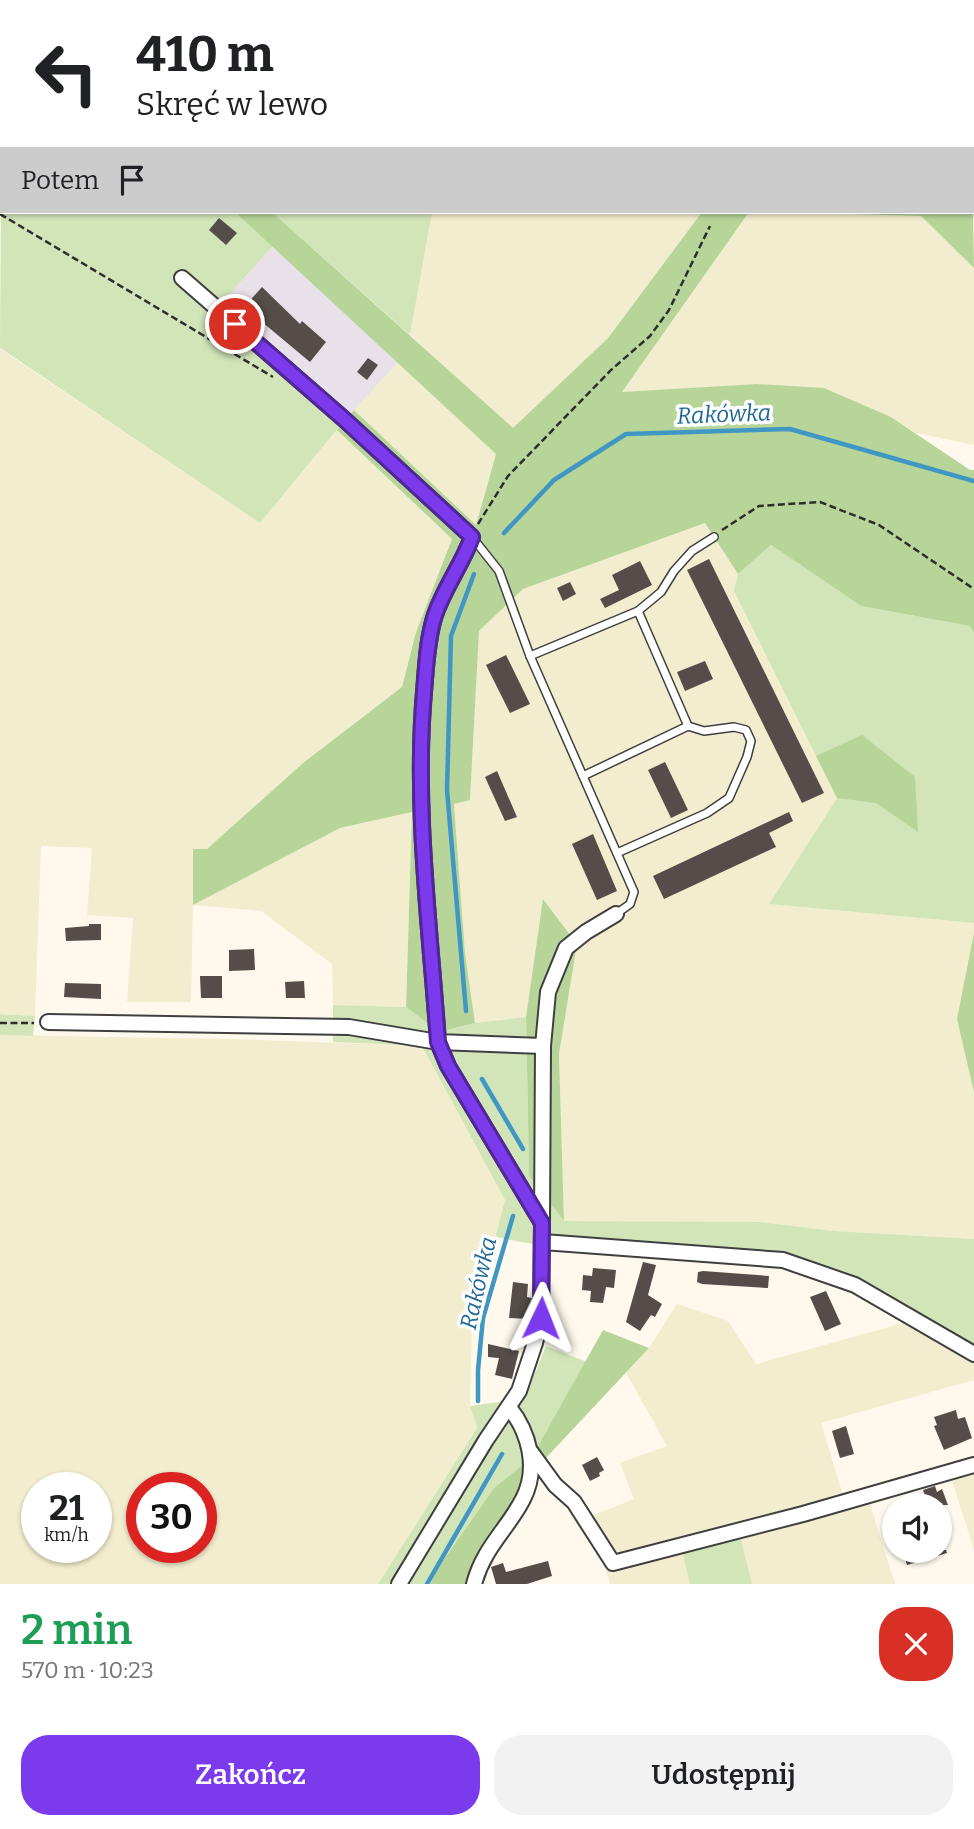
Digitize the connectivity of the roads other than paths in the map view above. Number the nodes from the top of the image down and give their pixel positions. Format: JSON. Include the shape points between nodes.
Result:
{"nodes":[{"id":1,"x":182,"y":278,"type":"dead end"},
{"id":2,"x":472,"y":537,"type":"junction"},
{"id":3,"x":714,"y":537,"type":"road end"},
{"id":4,"x":638,"y":611,"type":"junction"},
{"id":5,"x":530,"y":656,"type":"junction"},
{"id":6,"x":688,"y":726,"type":"junction"},
{"id":7,"x":583,"y":776,"type":"junction"},
{"id":8,"x":617,"y":853,"type":"junction"},
{"id":9,"x":616,"y":914,"type":"joint"},
{"id":10,"x":48,"y":1022,"type":"road end"},
{"id":11,"x":438,"y":1042,"type":"junction"},
{"id":12,"x":543,"y":1046,"type":"junction"},
{"id":13,"x":542,"y":1223,"type":"junction"},
{"id":14,"x":544,"y":1242,"type":"junction"},
{"id":15,"x":974,"y":1354,"type":"edge"},
{"id":16,"x":509,"y":1407,"type":"junction"},
{"id":17,"x":531,"y":1452,"type":"junction"},
{"id":18,"x":974,"y":1465,"type":"edge"},
{"id":19,"x":555,"y":1485,"type":"junction"},
{"id":20,"x":523,"y":1498,"type":"junction"},
{"id":21,"x":399,"y":1584,"type":"edge"},
{"id":22,"x":474,"y":1584,"type":"edge"}],
"edges":[{"from":1,"to":2,"type":"street"},
{"from":2,"to":5,"type":"lane","via":[[499,571]]},
{"from":2,"to":11,"type":"street","via":[[433,620],[421,732]]},
{"from":3,"to":4,"type":"lane","via":[[692,551],[661,592]]},
{"from":4,"to":5,"type":"lane"},
{"from":4,"to":6,"type":"lane"},
{"from":5,"to":7,"type":"lane"},
{"from":6,"to":7,"type":"lane"},
{"from":6,"to":8,"type":"lane","via":[[704,731],[746,730],[751,741],[729,798],[707,813]]},
{"from":7,"to":8,"type":"lane"},
{"from":8,"to":9,"type":"lane","via":[[634,892],[630,904]]},
{"from":9,"to":12,"type":"street","via":[[566,948],[548,992]]},
{"from":10,"to":11,"type":"street","via":[[349,1027]]},
{"from":11,"to":12,"type":"street"},
{"from":11,"to":13,"type":"street"},
{"from":12,"to":13,"type":"street"},
{"from":13,"to":14,"type":"street"},
{"from":14,"to":15,"type":"street","via":[[783,1260],[855,1285]]},
{"from":14,"to":16,"type":"street","via":[[541,1318],[519,1391]]},
{"from":16,"to":17,"type":"street","via":[[520,1421]]},
{"from":16,"to":21,"type":"street"},
{"from":17,"to":19,"type":"street"},
{"from":17,"to":20,"type":"street"},
{"from":18,"to":19,"type":"street","via":[[613,1563],[574,1502]]},
{"from":19,"to":20,"type":"street","via":[[540,1485]]},
{"from":20,"to":22,"type":"street","via":[[492,1542]]}]}
